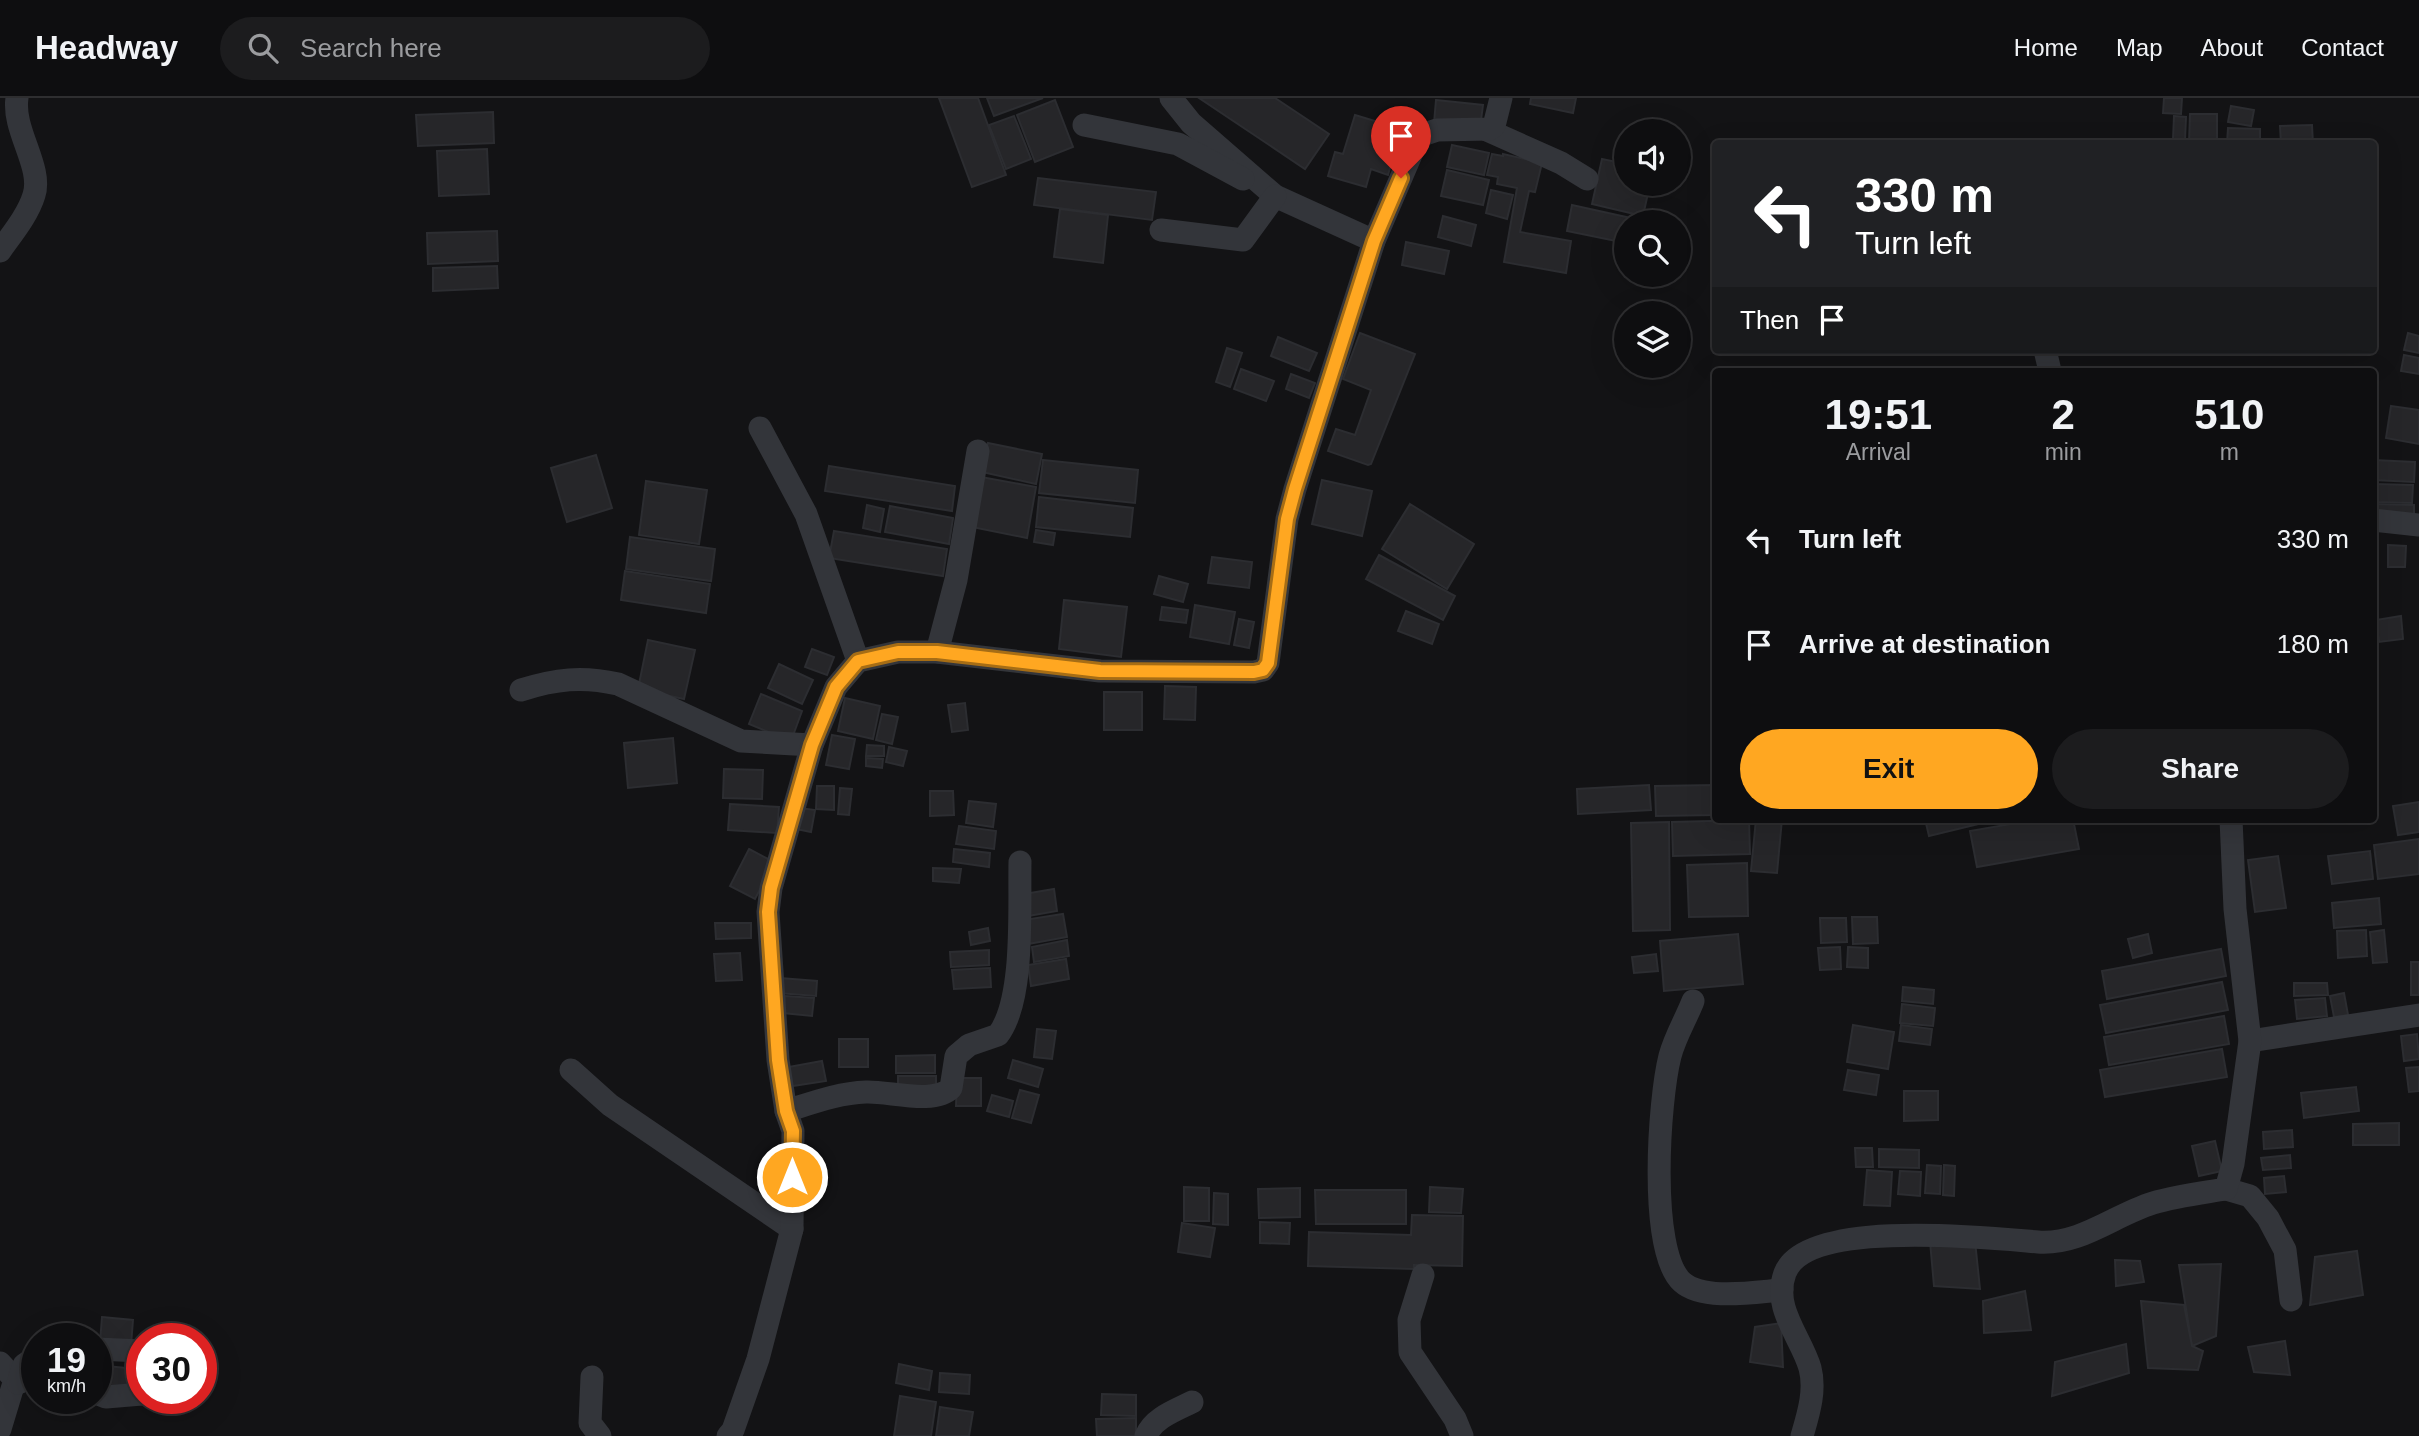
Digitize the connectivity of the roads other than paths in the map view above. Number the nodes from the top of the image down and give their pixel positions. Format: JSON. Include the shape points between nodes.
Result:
{"nodes":[{"id":1,"x":17,"y":98,"type":"edge"},
{"id":2,"x":1171,"y":98,"type":"edge"},
{"id":3,"x":1501,"y":98,"type":"edge"},
{"id":4,"x":1084,"y":125,"type":"dead end"},
{"id":5,"x":1486,"y":130,"type":"junction"},
{"id":6,"x":1587,"y":179,"type":"dead end"},
{"id":7,"x":1270,"y":192,"type":"junction"},
{"id":8,"x":1161,"y":230,"type":"dead end"},
{"id":9,"x":1374,"y":241,"type":"junction"},
{"id":10,"x":0,"y":251,"type":"edge"},
{"id":11,"x":760,"y":428,"type":"dead end"},
{"id":12,"x":978,"y":451,"type":"dead end"},
{"id":13,"x":2377,"y":520,"type":"edge"},
{"id":14,"x":2419,"y":525,"type":"edge"},
{"id":15,"x":937,"y":652,"type":"junction"},
{"id":16,"x":858,"y":661,"type":"junction"},
{"id":17,"x":521,"y":690,"type":"dead end"},
{"id":18,"x":812,"y":745,"type":"junction"},
{"id":19,"x":2231,"y":823,"type":"edge"},
{"id":20,"x":1020,"y":862,"type":"dead end"},
{"id":21,"x":1693,"y":1002,"type":"dead end"},
{"id":22,"x":2419,"y":1015,"type":"edge"},
{"id":23,"x":2250,"y":1041,"type":"junction"},
{"id":24,"x":571,"y":1070,"type":"dead end"},
{"id":25,"x":786,"y":1111,"type":"junction"},
{"id":26,"x":2225,"y":1189,"type":"junction"},
{"id":27,"x":792,"y":1229,"type":"junction"},
{"id":28,"x":1423,"y":1275,"type":"dead end"},
{"id":29,"x":1782,"y":1290,"type":"junction"},
{"id":30,"x":2291,"y":1300,"type":"dead end"},
{"id":31,"x":0,"y":1363,"type":"edge"},
{"id":32,"x":592,"y":1377,"type":"dead end"},
{"id":33,"x":21,"y":1381,"type":"edge"},
{"id":34,"x":21,"y":1387,"type":"edge"},
{"id":35,"x":1192,"y":1402,"type":"dead end"},
{"id":36,"x":0,"y":1429,"type":"edge"},
{"id":37,"x":600,"y":1436,"type":"edge"},
{"id":38,"x":728,"y":1436,"type":"edge"},
{"id":39,"x":1146,"y":1436,"type":"edge"},
{"id":40,"x":1462,"y":1436,"type":"edge"},
{"id":41,"x":1802,"y":1436,"type":"edge"}],
"edges":[{"from":1,"to":10,"type":"street","via":[[17,117],[34,173],[35,194]]},
{"from":2,"to":7,"type":"street","via":[[1191,123]]},
{"from":3,"to":5,"type":"street","via":[[1494,126]]},
{"from":4,"to":7,"type":"street","via":[[1178,144]]},
{"from":5,"to":6,"type":"street"},
{"from":5,"to":9,"type":"street","via":[[1437,130],[1419,136]]},
{"from":7,"to":8,"type":"street","via":[[1242,240]]},
{"from":7,"to":9,"type":"street"},
{"from":9,"to":15,"type":"street","via":[[1287,519],[1268,663],[1263,670],[1100,671]]},
{"from":11,"to":16,"type":"street","via":[[806,514]]},
{"from":12,"to":15,"type":"street","via":[[956,580]]},
{"from":13,"to":14,"type":"street"},
{"from":15,"to":16,"type":"street","via":[[898,652]]},
{"from":16,"to":18,"type":"street","via":[[836,687]]},
{"from":17,"to":18,"type":"street","via":[[553,680],[597,679],[618,684],[741,741]]},
{"from":18,"to":25,"type":"street","via":[[768,912]]},
{"from":19,"to":23,"type":"street","via":[[2235,909]]},
{"from":20,"to":25,"type":"street","via":[[1019,939],[1010,1011],[998,1035],[969,1045],[956,1056],[951,1088],[930,1096],[867,1092],[835,1096]]},
{"from":21,"to":29,"type":"street","via":[[1670,1054],[1661,1110],[1662,1226],[1672,1268],[1681,1282],[1711,1293]]},
{"from":22,"to":23,"type":"street"},
{"from":23,"to":26,"type":"street","via":[[2233,1164]]},
{"from":24,"to":27,"type":"street","via":[[610,1105]]},
{"from":25,"to":27,"type":"street","via":[[793,1131]]},
{"from":26,"to":29,"type":"street","via":[[2152,1203],[2068,1240],[1916,1235],[1845,1240],[1817,1247],[1791,1262]]},
{"from":26,"to":30,"type":"street","via":[[2250,1196],[2268,1218],[2285,1250]]},
{"from":27,"to":38,"type":"street","via":[[758,1359]]},
{"from":28,"to":40,"type":"street","via":[[1409,1320],[1410,1352]]},
{"from":29,"to":41,"type":"street","via":[[1789,1324],[1810,1370],[1812,1396]]},
{"from":31,"to":33,"type":"street"},
{"from":32,"to":37,"type":"street","via":[[590,1423]]},
{"from":34,"to":36,"type":"street"},
{"from":35,"to":39,"type":"street","via":[[1164,1416]]}]}
